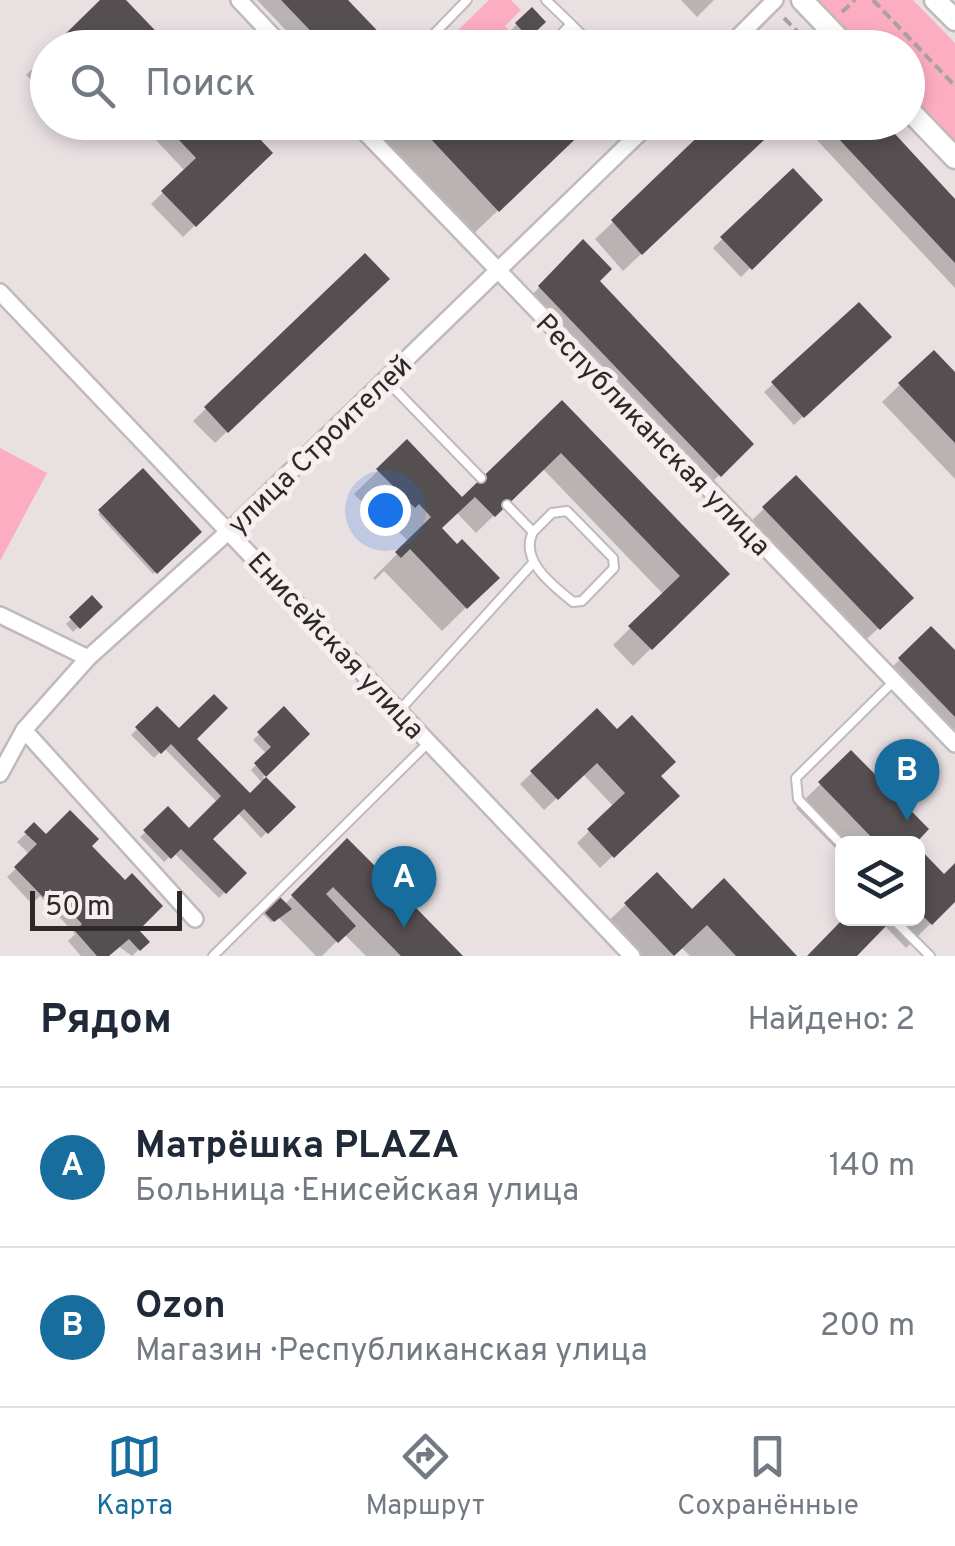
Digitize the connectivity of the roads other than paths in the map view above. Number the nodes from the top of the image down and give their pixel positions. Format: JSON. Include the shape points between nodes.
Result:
{"nodes":[{"id":1,"x":239,"y":0,"type":"edge"},
{"id":2,"x":467,"y":0,"type":"edge"},
{"id":3,"x":546,"y":0,"type":"edge"},
{"id":4,"x":775,"y":0,"type":"edge"},
{"id":5,"x":802,"y":0,"type":"edge"},
{"id":6,"x":935,"y":0,"type":"edge"},
{"id":7,"x":955,"y":20,"type":"edge"},
{"id":8,"x":571,"y":24,"type":"junction"},
{"id":9,"x":267,"y":30,"type":"edge"},
{"id":10,"x":438,"y":30,"type":"edge"},
{"id":11,"x":565,"y":30,"type":"edge"},
{"id":12,"x":577,"y":30,"type":"edge"},
{"id":13,"x":745,"y":30,"type":"edge"},
{"id":14,"x":831,"y":30,"type":"edge"},
{"id":15,"x":925,"y":127,"type":"edge"},
{"id":16,"x":373,"y":140,"type":"edge"},
{"id":17,"x":633,"y":140,"type":"edge"},
{"id":18,"x":955,"y":158,"type":"edge"},
{"id":19,"x":498,"y":272,"type":"junction"},
{"id":20,"x":0,"y":292,"type":"edge"},
{"id":21,"x":386,"y":380,"type":"junction"},
{"id":22,"x":481,"y":478,"type":"dead end"},
{"id":23,"x":507,"y":505,"type":"dead end"},
{"id":24,"x":229,"y":531,"type":"junction"},
{"id":25,"x":533,"y":532,"type":"junction"},
{"id":26,"x":533,"y":563,"type":"junction"},
{"id":27,"x":0,"y":615,"type":"edge"},
{"id":28,"x":88,"y":658,"type":"junction"},
{"id":29,"x":894,"y":681,"type":"junction"},
{"id":30,"x":400,"y":710,"type":"junction"},
{"id":31,"x":24,"y":730,"type":"junction"},
{"id":32,"x":429,"y":742,"type":"junction"},
{"id":33,"x":955,"y":744,"type":"edge"},
{"id":34,"x":0,"y":774,"type":"edge"},
{"id":35,"x":835,"y":838,"type":"edge"},
{"id":36,"x":195,"y":919,"type":"dead end"},
{"id":37,"x":900,"y":926,"type":"edge"},
{"id":38,"x":212,"y":956,"type":"edge"},
{"id":39,"x":632,"y":956,"type":"edge"},
{"id":40,"x":930,"y":956,"type":"edge"}],
"edges":[{"from":1,"to":9,"type":"street"},
{"from":2,"to":10,"type":"lane"},
{"from":3,"to":8,"type":"lane"},
{"from":4,"to":13,"type":"street"},
{"from":5,"to":14,"type":"street"},
{"from":6,"to":7,"type":"street"},
{"from":8,"to":11,"type":"lane"},
{"from":8,"to":12,"type":"lane"},
{"from":15,"to":18,"type":"street"},
{"from":16,"to":19,"type":"street","name":"Республиканская улица"},
{"from":17,"to":19,"type":"street","name":"улица Строителей"},
{"from":19,"to":21,"type":"street","name":"улица Строителей"},
{"from":19,"to":29,"type":"street","name":"Республиканская улица"},
{"from":20,"to":24,"type":"street","name":"Енисейская улица"},
{"from":21,"to":22,"type":"lane"},
{"from":21,"to":24,"type":"street","name":"улица Строителей"},
{"from":23,"to":25,"type":"lane"},
{"from":24,"to":28,"type":"street","name":"улица Строителей"},
{"from":24,"to":30,"type":"street","name":"Енисейская улица"},
{"from":25,"to":26,"type":"lane"},
{"from":25,"to":26,"type":"lane","via":[[552,512],[567,511],[614,563],[577,602]]},
{"from":26,"to":30,"type":"lane"},
{"from":27,"to":28,"type":"street"},
{"from":28,"to":31,"type":"street","name":"улица Строителей"},
{"from":29,"to":33,"type":"street","name":"Республиканская улица"},
{"from":29,"to":35,"type":"lane","via":[[796,778],[798,799]]},
{"from":30,"to":32,"type":"street","name":"Енисейская улица"},
{"from":31,"to":34,"type":"street","name":"улица Строителей"},
{"from":31,"to":36,"type":"street"},
{"from":32,"to":38,"type":"lane"},
{"from":32,"to":39,"type":"street","name":"Енисейская улица"},
{"from":37,"to":40,"type":"lane"}]}
